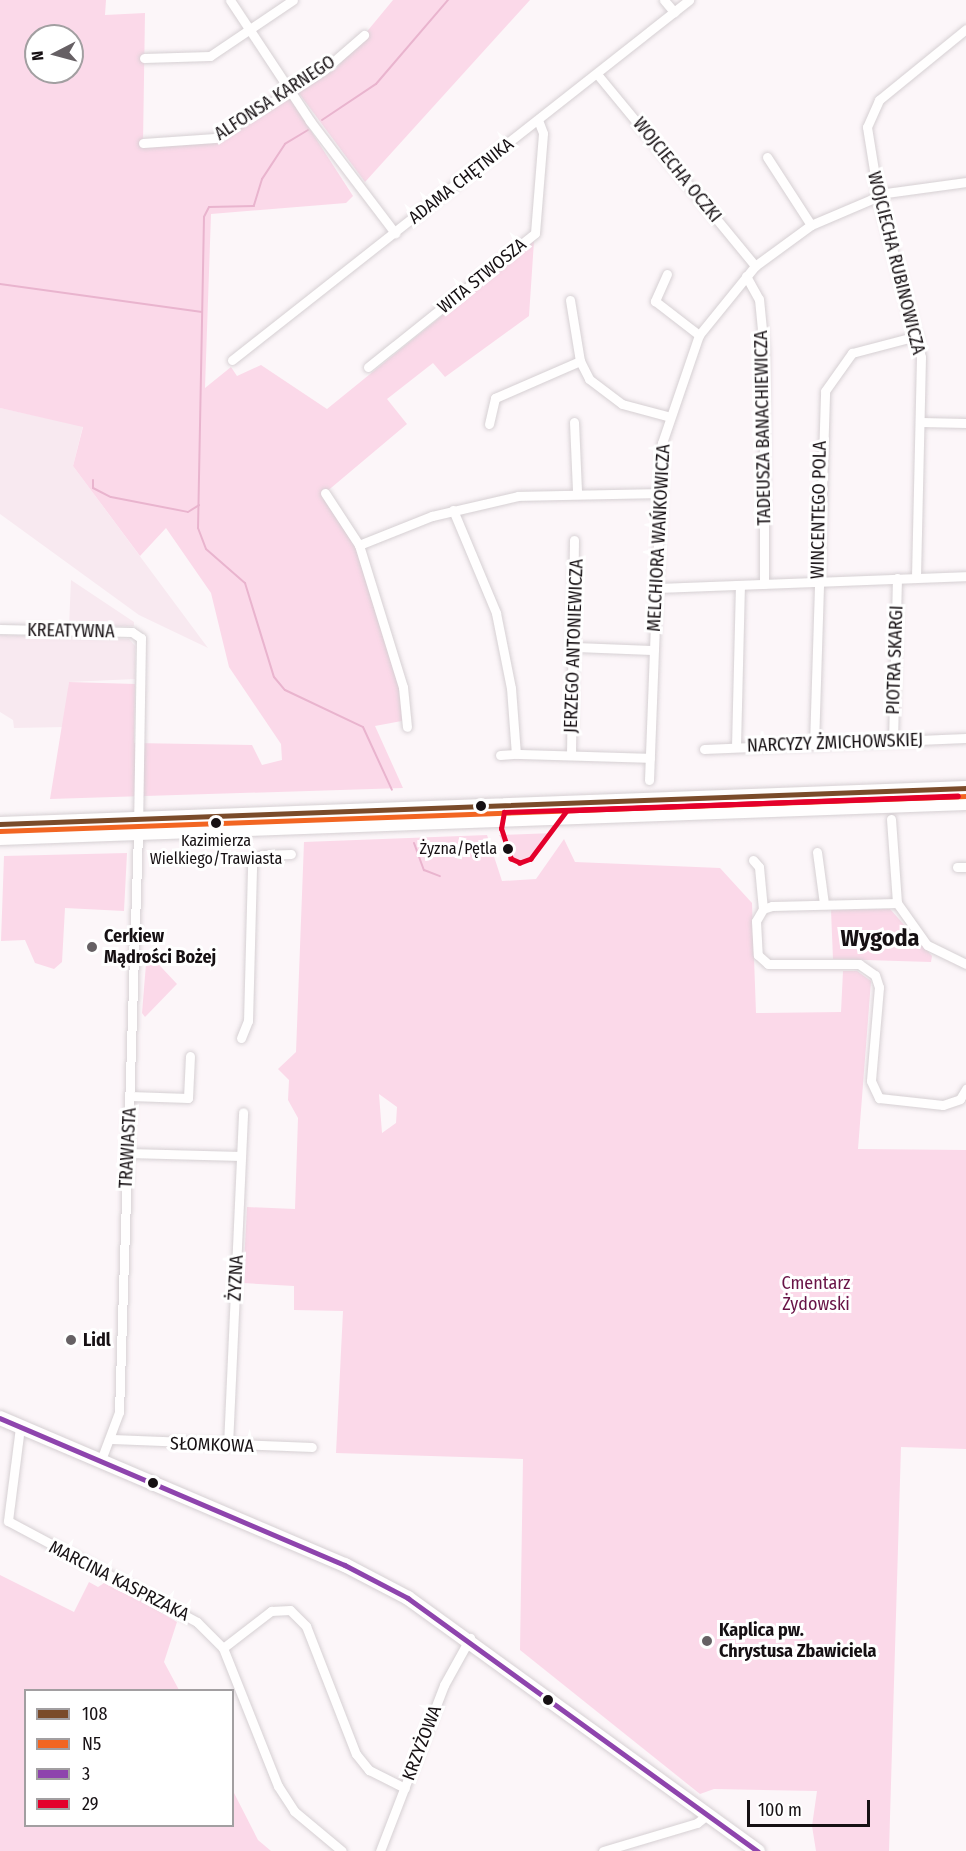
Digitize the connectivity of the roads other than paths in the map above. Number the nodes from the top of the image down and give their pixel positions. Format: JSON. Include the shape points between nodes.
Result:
{"nodes":[{"id":1,"x":230,"y":0,"type":"edge"},
{"id":2,"x":293,"y":0,"type":"edge"},
{"id":3,"x":663,"y":0,"type":"edge"},
{"id":4,"x":689,"y":0,"type":"edge"},
{"id":5,"x":674,"y":12,"type":"junction"},
{"id":6,"x":966,"y":29,"type":"edge"},
{"id":7,"x":250,"y":30,"type":"junction"},
{"id":8,"x":364,"y":35,"type":"dead end"},
{"id":9,"x":144,"y":58,"type":"dead end"},
{"id":10,"x":597,"y":74,"type":"junction"},
{"id":11,"x":290,"y":90,"type":"junction"},
{"id":12,"x":538,"y":120,"type":"junction"},
{"id":13,"x":143,"y":143,"type":"dead end"},
{"id":14,"x":767,"y":157,"type":"dead end"},
{"id":15,"x":966,"y":182,"type":"edge"},
{"id":16,"x":878,"y":195,"type":"junction"},
{"id":17,"x":811,"y":225,"type":"junction"},
{"id":18,"x":395,"y":233,"type":"junction"},
{"id":19,"x":755,"y":266,"type":"junction"},
{"id":20,"x":667,"y":274,"type":"dead end"},
{"id":21,"x":746,"y":276,"type":"junction"},
{"id":22,"x":570,"y":300,"type":"dead end"},
{"id":23,"x":699,"y":335,"type":"junction"},
{"id":24,"x":916,"y":336,"type":"junction"},
{"id":25,"x":232,"y":360,"type":"dead end"},
{"id":26,"x":580,"y":361,"type":"junction"},
{"id":27,"x":368,"y":368,"type":"dead end"},
{"id":28,"x":667,"y":416,"type":"junction"},
{"id":29,"x":574,"y":422,"type":"dead end"},
{"id":30,"x":921,"y":422,"type":"junction"},
{"id":31,"x":966,"y":423,"type":"edge"},
{"id":32,"x":489,"y":424,"type":"dead end"},
{"id":33,"x":577,"y":492,"type":"junction"},
{"id":34,"x":658,"y":493,"type":"junction"},
{"id":35,"x":325,"y":494,"type":"dead end"},
{"id":36,"x":453,"y":510,"type":"junction"},
{"id":37,"x":574,"y":540,"type":"dead end"},
{"id":38,"x":359,"y":545,"type":"junction"},
{"id":39,"x":966,"y":576,"type":"edge"},
{"id":40,"x":915,"y":577,"type":"junction"},
{"id":41,"x":897,"y":578,"type":"junction"},
{"id":42,"x":816,"y":581,"type":"junction"},
{"id":43,"x":764,"y":584,"type":"junction"},
{"id":44,"x":740,"y":585,"type":"junction"},
{"id":45,"x":656,"y":588,"type":"junction"},
{"id":46,"x":0,"y":629,"type":"edge"},
{"id":47,"x":141,"y":638,"type":"joint"},
{"id":48,"x":574,"y":647,"type":"junction"},
{"id":49,"x":653,"y":650,"type":"junction"},
{"id":50,"x":407,"y":727,"type":"dead end"},
{"id":51,"x":966,"y":738,"type":"edge"},
{"id":52,"x":892,"y":741,"type":"junction"},
{"id":53,"x":814,"y":744,"type":"junction"},
{"id":54,"x":736,"y":747,"type":"junction"},
{"id":55,"x":704,"y":749,"type":"dead end"},
{"id":56,"x":516,"y":754,"type":"junction"},
{"id":57,"x":500,"y":755,"type":"dead end"},
{"id":58,"x":571,"y":755,"type":"junction"},
{"id":59,"x":650,"y":758,"type":"junction"},
{"id":60,"x":650,"y":780,"type":"dead end"},
{"id":61,"x":966,"y":788,"type":"edge"},
{"id":62,"x":947,"y":789,"type":"junction"},
{"id":63,"x":966,"y":803,"type":"edge"},
{"id":64,"x":947,"y":804,"type":"junction"},
{"id":65,"x":498,"y":805,"type":"junction"},
{"id":66,"x":891,"y":819,"type":"dead end"},
{"id":67,"x":495,"y":820,"type":"junction"},
{"id":68,"x":242,"y":822,"type":"junction"},
{"id":69,"x":0,"y":824,"type":"edge"},
{"id":70,"x":138,"y":826,"type":"junction"},
{"id":71,"x":0,"y":838,"type":"edge"},
{"id":72,"x":817,"y":852,"type":"dead end"},
{"id":73,"x":291,"y":854,"type":"dead end"},
{"id":74,"x":753,"y":860,"type":"dead end"},
{"id":75,"x":897,"y":903,"type":"junction"},
{"id":76,"x":824,"y":904,"type":"junction"},
{"id":77,"x":763,"y":909,"type":"junction"},
{"id":78,"x":966,"y":964,"type":"edge"},
{"id":79,"x":241,"y":1038,"type":"dead end"},
{"id":80,"x":190,"y":1056,"type":"dead end"},
{"id":81,"x":966,"y":1089,"type":"edge"},
{"id":82,"x":130,"y":1096,"type":"junction"},
{"id":83,"x":243,"y":1112,"type":"dead end"},
{"id":84,"x":128,"y":1153,"type":"junction"},
{"id":85,"x":241,"y":1156,"type":"junction"},
{"id":86,"x":0,"y":1418,"type":"edge"},
{"id":87,"x":20,"y":1427,"type":"junction"},
{"id":88,"x":112,"y":1439,"type":"junction"},
{"id":89,"x":228,"y":1444,"type":"junction"},
{"id":90,"x":312,"y":1448,"type":"dead end"},
{"id":91,"x":101,"y":1460,"type":"junction"},
{"id":92,"x":5,"y":1505,"type":"edge"},
{"id":93,"x":470,"y":1638,"type":"junction"},
{"id":94,"x":223,"y":1648,"type":"junction"},
{"id":95,"x":405,"y":1788,"type":"junction"},
{"id":96,"x":708,"y":1814,"type":"junction"},
{"id":97,"x":342,"y":1851,"type":"edge"},
{"id":98,"x":380,"y":1851,"type":"edge"},
{"id":99,"x":603,"y":1851,"type":"edge"},
{"id":100,"x":758,"y":1851,"type":"edge"}],
"edges":[{"from":1,"to":7,"type":"street"},
{"from":2,"to":7,"type":"street"},
{"from":3,"to":5,"type":"street"},
{"from":4,"to":5,"type":"street","name":"ADAMA CHĘTNIKA"},
{"from":5,"to":10,"type":"street","name":"ADAMA CHĘTNIKA"},
{"from":6,"to":16,"type":"street","name":"WOJCIECHA RUBINOWICZA","via":[[872,110],[867,140]]},
{"from":7,"to":9,"type":"street","via":[[210,56]]},
{"from":7,"to":11,"type":"street"},
{"from":8,"to":11,"type":"street","name":"ALFONSA KARNEGO"},
{"from":10,"to":12,"type":"street","name":"ADAMA CHĘTNIKA"},
{"from":10,"to":19,"type":"street","name":"WOJCIECHA OCZKI"},
{"from":11,"to":13,"type":"street","name":"ALFONSA KARNEGO","via":[[215,138]]},
{"from":11,"to":18,"type":"street"},
{"from":12,"to":18,"type":"street","name":"ADAMA CHĘTNIKA"},
{"from":12,"to":27,"type":"street","name":"WITA STWOSZA","via":[[543,133],[536,233]]},
{"from":14,"to":17,"type":"street"},
{"from":15,"to":16,"type":"street","name":"MELCHIORA WAŃKOWICZA"},
{"from":16,"to":17,"type":"street","name":"MELCHIORA WAŃKOWICZA"},
{"from":16,"to":24,"type":"street","name":"WOJCIECHA RUBINOWICZA"},
{"from":17,"to":19,"type":"street","name":"MELCHIORA WAŃKOWICZA"},
{"from":18,"to":25,"type":"street","name":"ADAMA CHĘTNIKA"},
{"from":19,"to":21,"type":"street","name":"MELCHIORA WAŃKOWICZA"},
{"from":20,"to":23,"type":"street","via":[[655,301]]},
{"from":21,"to":23,"type":"street","name":"MELCHIORA WAŃKOWICZA"},
{"from":21,"to":43,"type":"street","name":"TADEUSZA BANACHIEWICZA","via":[[759,299],[764,350]]},
{"from":22,"to":26,"type":"street"},
{"from":23,"to":28,"type":"street","name":"MELCHIORA WAŃKOWICZA"},
{"from":24,"to":30,"type":"street","name":"WOJCIECHA RUBINOWICZA"},
{"from":24,"to":42,"type":"street","name":"WINCENTEGO POLA","via":[[852,353],[825,392]]},
{"from":26,"to":28,"type":"street","via":[[608,397]]},
{"from":26,"to":32,"type":"street","via":[[495,398]]},
{"from":28,"to":34,"type":"street","name":"MELCHIORA WAŃKOWICZA"},
{"from":29,"to":33,"type":"street"},
{"from":30,"to":31,"type":"street"},
{"from":30,"to":40,"type":"street","name":"WOJCIECHA RUBINOWICZA"},
{"from":33,"to":34,"type":"street"},
{"from":33,"to":36,"type":"street","via":[[518,496]]},
{"from":34,"to":45,"type":"street","name":"MELCHIORA WAŃKOWICZA"},
{"from":35,"to":38,"type":"street"},
{"from":36,"to":38,"type":"street"},
{"from":36,"to":56,"type":"street","via":[[496,613],[511,688]]},
{"from":37,"to":48,"type":"street","name":"JERZEGO ANTONIEWICZA"},
{"from":38,"to":50,"type":"street","via":[[403,687]]},
{"from":39,"to":40,"type":"street"},
{"from":40,"to":41,"type":"street"},
{"from":41,"to":42,"type":"street"},
{"from":41,"to":52,"type":"street","name":"PIOTRA SKARGI"},
{"from":42,"to":43,"type":"street"},
{"from":42,"to":53,"type":"street","name":"WINCENTEGO POLA"},
{"from":43,"to":44,"type":"street"},
{"from":44,"to":45,"type":"street"},
{"from":44,"to":54,"type":"street"},
{"from":45,"to":49,"type":"street","name":"MELCHIORA WAŃKOWICZA"},
{"from":46,"to":47,"type":"street","name":"KREATYWNA","via":[[132,632]]},
{"from":47,"to":70,"type":"street","name":"TRAWIASTA"},
{"from":48,"to":49,"type":"street"},
{"from":48,"to":58,"type":"street","name":"JERZEGO ANTONIEWICZA"},
{"from":49,"to":59,"type":"street","name":"MELCHIORA WAŃKOWICZA"},
{"from":51,"to":52,"type":"street","name":"NARCYZY ŻMICHOWSKIEJ"},
{"from":52,"to":53,"type":"street","name":"NARCYZY ŻMICHOWSKIEJ"},
{"from":53,"to":54,"type":"street","name":"NARCYZY ŻMICHOWSKIEJ"},
{"from":54,"to":55,"type":"street","name":"NARCYZY ŻMICHOWSKIEJ"},
{"from":56,"to":57,"type":"street"},
{"from":56,"to":58,"type":"street","name":"JERZEGO ANTONIEWICZA"},
{"from":58,"to":59,"type":"street","name":"JERZEGO ANTONIEWICZA"},
{"from":59,"to":60,"type":"street","name":"MELCHIORA WAŃKOWICZA"},
{"from":61,"to":62,"type":"main road"},
{"from":62,"to":64,"type":"main road"},
{"from":62,"to":65,"type":"main road"},
{"from":63,"to":64,"type":"main road"},
{"from":64,"to":67,"type":"main road"},
{"from":65,"to":67,"type":"main road"},
{"from":65,"to":68,"type":"main road"},
{"from":66,"to":75,"type":"street"},
{"from":67,"to":68,"type":"main road"},
{"from":68,"to":70,"type":"main road"},
{"from":69,"to":70,"type":"main road"},
{"from":70,"to":71,"type":"main road"},
{"from":70,"to":82,"type":"street","name":"TRAWIASTA"},
{"from":72,"to":76,"type":"street"},
{"from":73,"to":79,"type":"street","via":[[262,855],[252,863],[248,1021]]},
{"from":74,"to":77,"type":"street","via":[[759,867]]},
{"from":75,"to":76,"type":"street"},
{"from":75,"to":78,"type":"street","via":[[927,945]]},
{"from":76,"to":77,"type":"street"},
{"from":77,"to":81,"type":"street","via":[[756,931],[763,961],[773,966],[859,964],[875,975],[879,987],[871,1081],[879,1098],[943,1105],[960,1099]]},
{"from":80,"to":82,"type":"street","via":[[188,1098]]},
{"from":82,"to":84,"type":"street","name":"TRAWIASTA"},
{"from":83,"to":85,"type":"street","name":"ŻYZNA"},
{"from":84,"to":85,"type":"street"},
{"from":84,"to":88,"type":"street","name":"TRAWIASTA","via":[[119,1412]]},
{"from":85,"to":89,"type":"street","name":"ŻYZNA"},
{"from":86,"to":87,"type":"main road"},
{"from":87,"to":91,"type":"main road"},
{"from":87,"to":92,"type":"street","name":"MARCINA KASPRZAKA"},
{"from":88,"to":89,"type":"street","name":"SŁOMKOWA"},
{"from":88,"to":91,"type":"street","name":"TRAWIASTA"},
{"from":89,"to":90,"type":"street","name":"SŁOMKOWA"},
{"from":91,"to":93,"type":"main road","via":[[345,1565]]},
{"from":92,"to":94,"type":"street","name":"MARCINA KASPRZAKA","via":[[8,1521],[197,1622]]},
{"from":93,"to":95,"type":"street","name":"KRZYŻOWA","via":[[444,1685]]},
{"from":93,"to":96,"type":"main road"},
{"from":94,"to":95,"type":"street","via":[[271,1611],[290,1610],[306,1626],[357,1754],[369,1770]]},
{"from":94,"to":97,"type":"street","name":"MARCINA KASPRZAKA","via":[[278,1786],[294,1811]]},
{"from":95,"to":98,"type":"street","name":"KRZYŻOWA"},
{"from":96,"to":99,"type":"street","via":[[697,1823]]},
{"from":96,"to":100,"type":"main road"}]}
